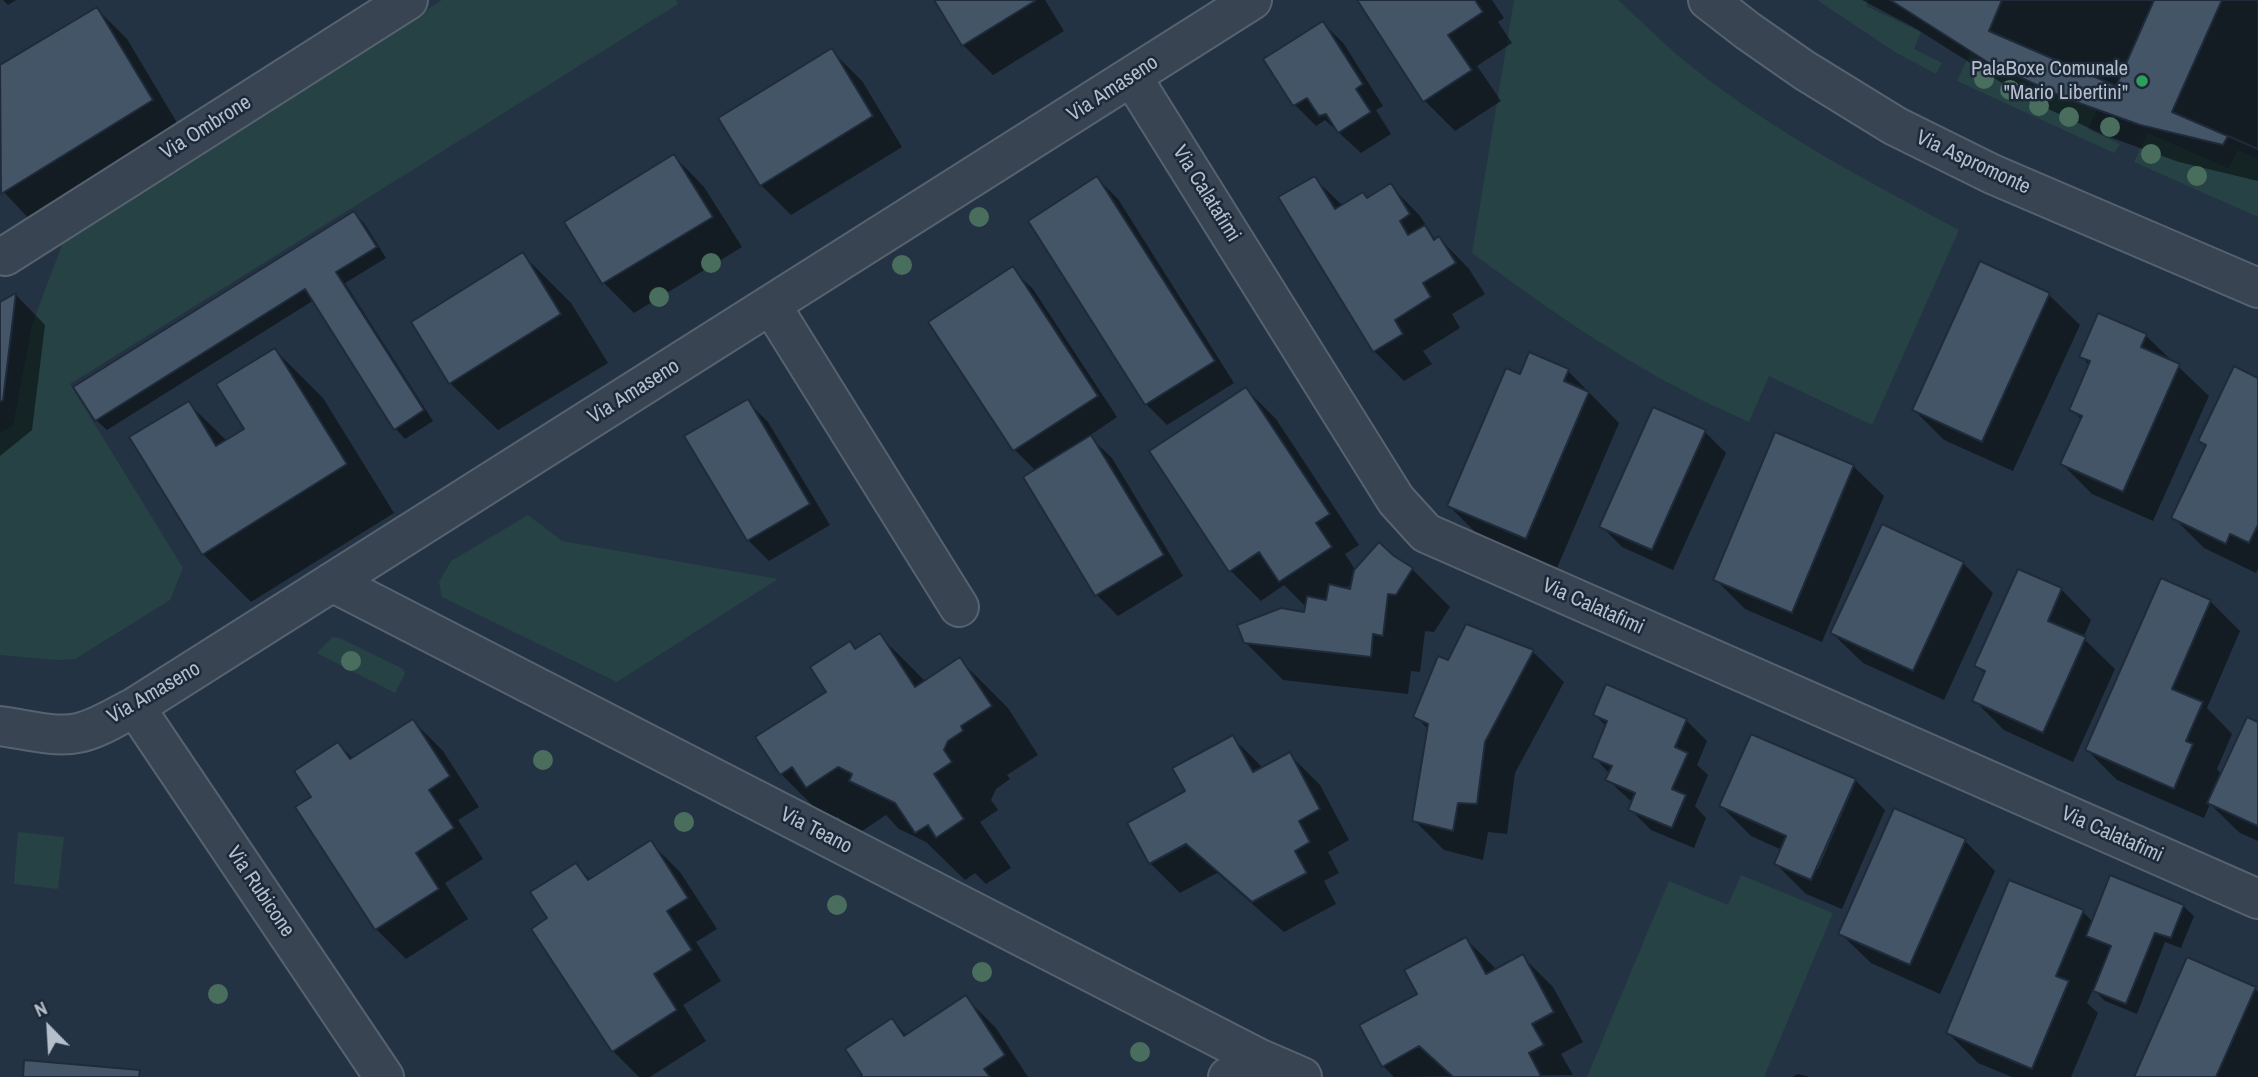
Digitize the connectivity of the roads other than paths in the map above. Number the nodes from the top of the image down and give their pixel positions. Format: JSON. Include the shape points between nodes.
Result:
{"nodes":[{"id":1,"x":408,"y":0,"type":"edge"},
{"id":2,"x":1252,"y":0,"type":"edge"},
{"id":3,"x":1708,"y":0,"type":"edge"},
{"id":4,"x":1132,"y":77,"type":"junction"},
{"id":5,"x":5,"y":256,"type":"dead end"},
{"id":6,"x":2258,"y":288,"type":"edge"},
{"id":7,"x":771,"y":305,"type":"junction"},
{"id":8,"x":332,"y":582,"type":"junction"},
{"id":9,"x":959,"y":607,"type":"dead end"},
{"id":10,"x":135,"y":707,"type":"junction"},
{"id":11,"x":0,"y":726,"type":"edge"},
{"id":12,"x":2258,"y":899,"type":"edge"},
{"id":13,"x":1243,"y":1068,"type":"edge"},
{"id":14,"x":384,"y":1077,"type":"edge"},
{"id":15,"x":1302,"y":1077,"type":"edge"}],
"edges":[{"from":1,"to":5,"type":"street","name":"Via Ombrone"},
{"from":2,"to":4,"type":"street","name":"Via Amaseno"},
{"from":3,"to":6,"type":"street","name":"Via Aspromonte","via":[[1804,70],[1895,125],[1992,174]]},
{"from":4,"to":7,"type":"street","name":"Via Amaseno"},
{"from":4,"to":12,"type":"street","name":"Via Calatafimi","via":[[1396,500],[1426,533]]},
{"from":7,"to":8,"type":"street","name":"Via Amaseno"},
{"from":7,"to":9,"type":"street"},
{"from":8,"to":10,"type":"street","name":"Via Amaseno"},
{"from":8,"to":13,"type":"street","name":"Via Teano"},
{"from":10,"to":11,"type":"street","name":"Via Amaseno","via":[[77,734]]},
{"from":10,"to":14,"type":"street","name":"Via Rubicone"},
{"from":13,"to":15,"type":"street","name":"Via Teano"}]}
